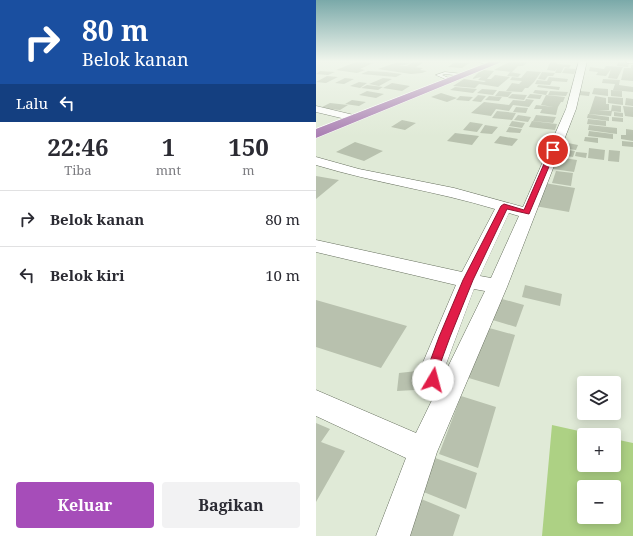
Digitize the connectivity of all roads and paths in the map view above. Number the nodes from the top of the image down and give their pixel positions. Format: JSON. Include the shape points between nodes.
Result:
{"nodes":[{"id":1,"x":435,"y":86,"type":"edge"},
{"id":2,"x":577,"y":86,"type":"edge"},
{"id":3,"x":316,"y":109,"type":"edge"},
{"id":4,"x":354,"y":118,"type":"junction"},
{"id":5,"x":316,"y":134,"type":"edge"},
{"id":6,"x":316,"y":161,"type":"edge"},
{"id":7,"x":504,"y":206,"type":"junction"},
{"id":8,"x":527,"y":213,"type":"junction"},
{"id":9,"x":317,"y":249,"type":"edge"},
{"id":10,"x":468,"y":280,"type":"junction"},
{"id":11,"x":497,"y":287,"type":"junction"},
{"id":12,"x":449,"y":395,"type":"junction"},
{"id":13,"x":316,"y":403,"type":"edge"},
{"id":14,"x":423,"y":452,"type":"junction"},
{"id":15,"x":393,"y":536,"type":"edge"}],
"edges":[{"from":1,"to":4,"type":"highway"},
{"from":2,"to":8,"type":"street","via":[[571,109]]},
{"from":3,"to":4,"type":"street"},
{"from":4,"to":5,"type":"highway"},
{"from":6,"to":7,"type":"street","via":[[357,173],[454,192]]},
{"from":7,"to":8,"type":"street"},
{"from":7,"to":10,"type":"street"},
{"from":8,"to":11,"type":"street"},
{"from":9,"to":10,"type":"street"},
{"from":10,"to":11,"type":"street"},
{"from":10,"to":12,"type":"street","via":[[433,367],[433,380]]},
{"from":11,"to":12,"type":"street"},
{"from":12,"to":14,"type":"street"},
{"from":13,"to":14,"type":"street"},
{"from":14,"to":15,"type":"street"}]}
